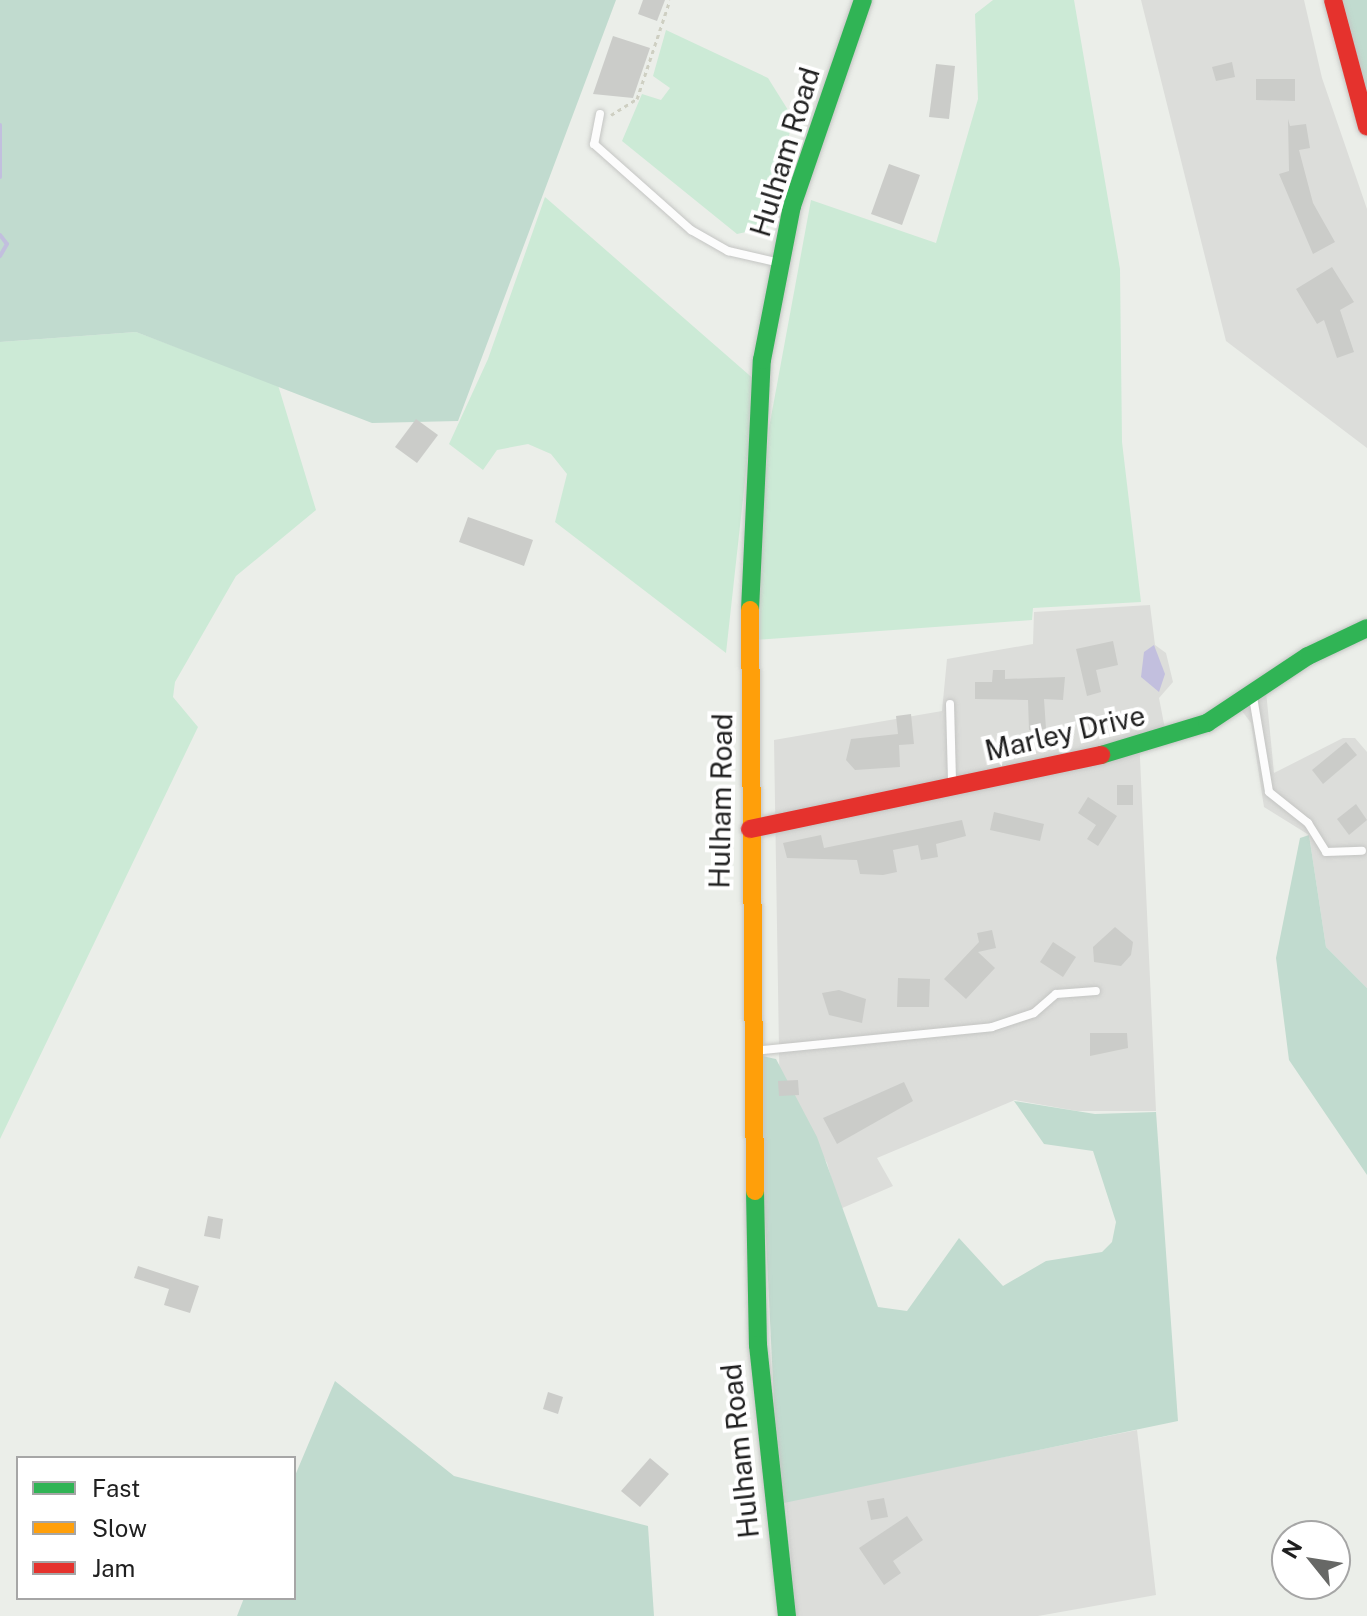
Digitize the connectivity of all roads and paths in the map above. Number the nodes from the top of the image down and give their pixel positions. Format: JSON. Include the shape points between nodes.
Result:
{"nodes":[{"id":1,"x":670,"y":0,"type":"edge"},
{"id":2,"x":863,"y":0,"type":"edge"},
{"id":3,"x":1333,"y":0,"type":"edge"},
{"id":4,"x":600,"y":114,"type":"joint"},
{"id":5,"x":1367,"y":127,"type":"edge"},
{"id":6,"x":781,"y":263,"type":"junction"},
{"id":7,"x":1367,"y":628,"type":"edge"},
{"id":8,"x":1252,"y":692,"type":"junction"},
{"id":9,"x":950,"y":704,"type":"dead end"},
{"id":10,"x":952,"y":787,"type":"junction"},
{"id":11,"x":750,"y":829,"type":"junction"},
{"id":12,"x":1362,"y":851,"type":"dead end"},
{"id":13,"x":1096,"y":991,"type":"dead end"},
{"id":14,"x":751,"y":1051,"type":"junction"},
{"id":15,"x":787,"y":1616,"type":"edge"}],
"edges":[{"from":1,"to":4,"type":"path","via":[[637,99],[630,110]]},
{"from":2,"to":6,"type":"street","name":"Hulham Road","via":[[792,206]]},
{"from":3,"to":5,"type":"street"},
{"from":4,"to":6,"type":"lane","via":[[594,144],[691,230],[728,251]]},
{"from":6,"to":11,"type":"street","name":"Hulham Road","via":[[762,360],[751,525]]},
{"from":7,"to":8,"type":"street","name":"Marley Drive"},
{"from":8,"to":10,"type":"street","name":"Marley Drive","via":[[1157,743]]},
{"from":8,"to":12,"type":"lane","via":[[1269,792],[1308,823],[1326,852]]},
{"from":9,"to":10,"type":"lane"},
{"from":10,"to":11,"type":"street","name":"Marley Drive"},
{"from":11,"to":14,"type":"street","name":"Hulham Road"},
{"from":13,"to":14,"type":"lane","via":[[1056,994],[1034,1013],[992,1027]]},
{"from":14,"to":15,"type":"street","name":"Hulham Road","via":[[758,1345]]}]}
